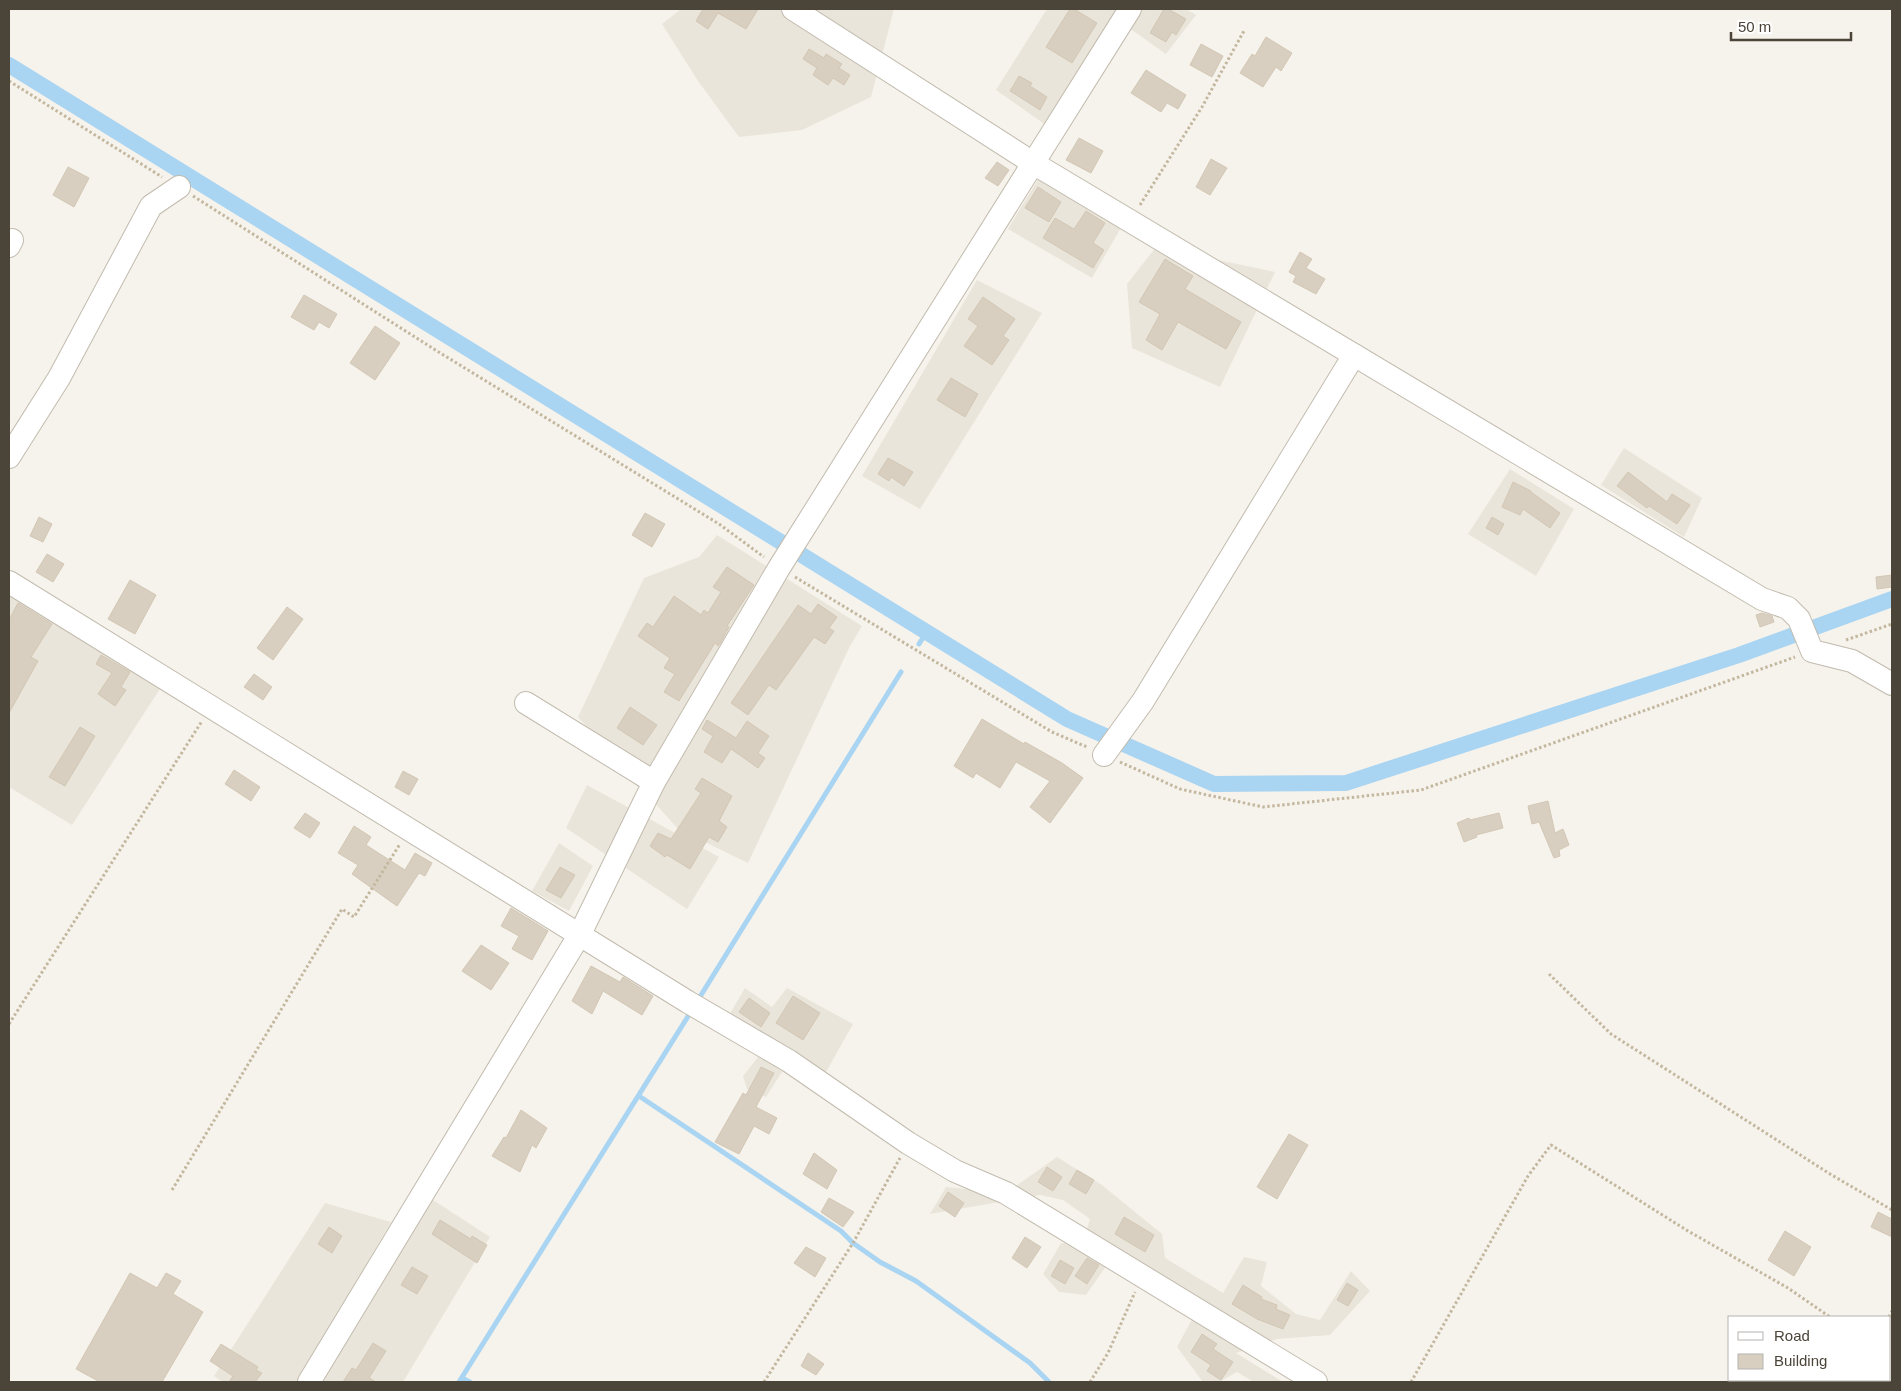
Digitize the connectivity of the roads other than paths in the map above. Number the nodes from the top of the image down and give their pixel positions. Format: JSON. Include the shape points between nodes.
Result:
{"nodes":[{"id":1,"x":793,"y":9,"type":"edge"},
{"id":2,"x":1130,"y":9,"type":"edge"},
{"id":3,"x":1033,"y":163,"type":"junction"},
{"id":4,"x":179,"y":187,"type":"road end"},
{"id":5,"x":1354,"y":355,"type":"junction"},
{"id":6,"x":9,"y":457,"type":"edge"},
{"id":7,"x":9,"y":582,"type":"edge"},
{"id":8,"x":1892,"y":684,"type":"edge"},
{"id":9,"x":526,"y":703,"type":"dead end"},
{"id":10,"x":1104,"y":755,"type":"road end"},
{"id":11,"x":654,"y":782,"type":"junction"},
{"id":12,"x":580,"y":934,"type":"junction"},
{"id":13,"x":309,"y":1382,"type":"edge"},
{"id":14,"x":1316,"y":1382,"type":"edge"}],
"edges":[{"from":1,"to":3,"type":"street"},
{"from":2,"to":3,"type":"street"},
{"from":3,"to":5,"type":"street"},
{"from":3,"to":11,"type":"street","via":[[779,568]]},
{"from":4,"to":6,"type":"street","via":[[151,206],[59,378]]},
{"from":5,"to":8,"type":"street","via":[[1762,599],[1788,608],[1799,619],[1811,648],[1852,660]]},
{"from":5,"to":10,"type":"street","via":[[1148,694]]},
{"from":7,"to":12,"type":"street"},
{"from":9,"to":11,"type":"street"},
{"from":11,"to":12,"type":"street"},
{"from":12,"to":13,"type":"street"},
{"from":12,"to":14,"type":"street","via":[[789,1061],[908,1143],[955,1171],[1006,1193]]}]}
